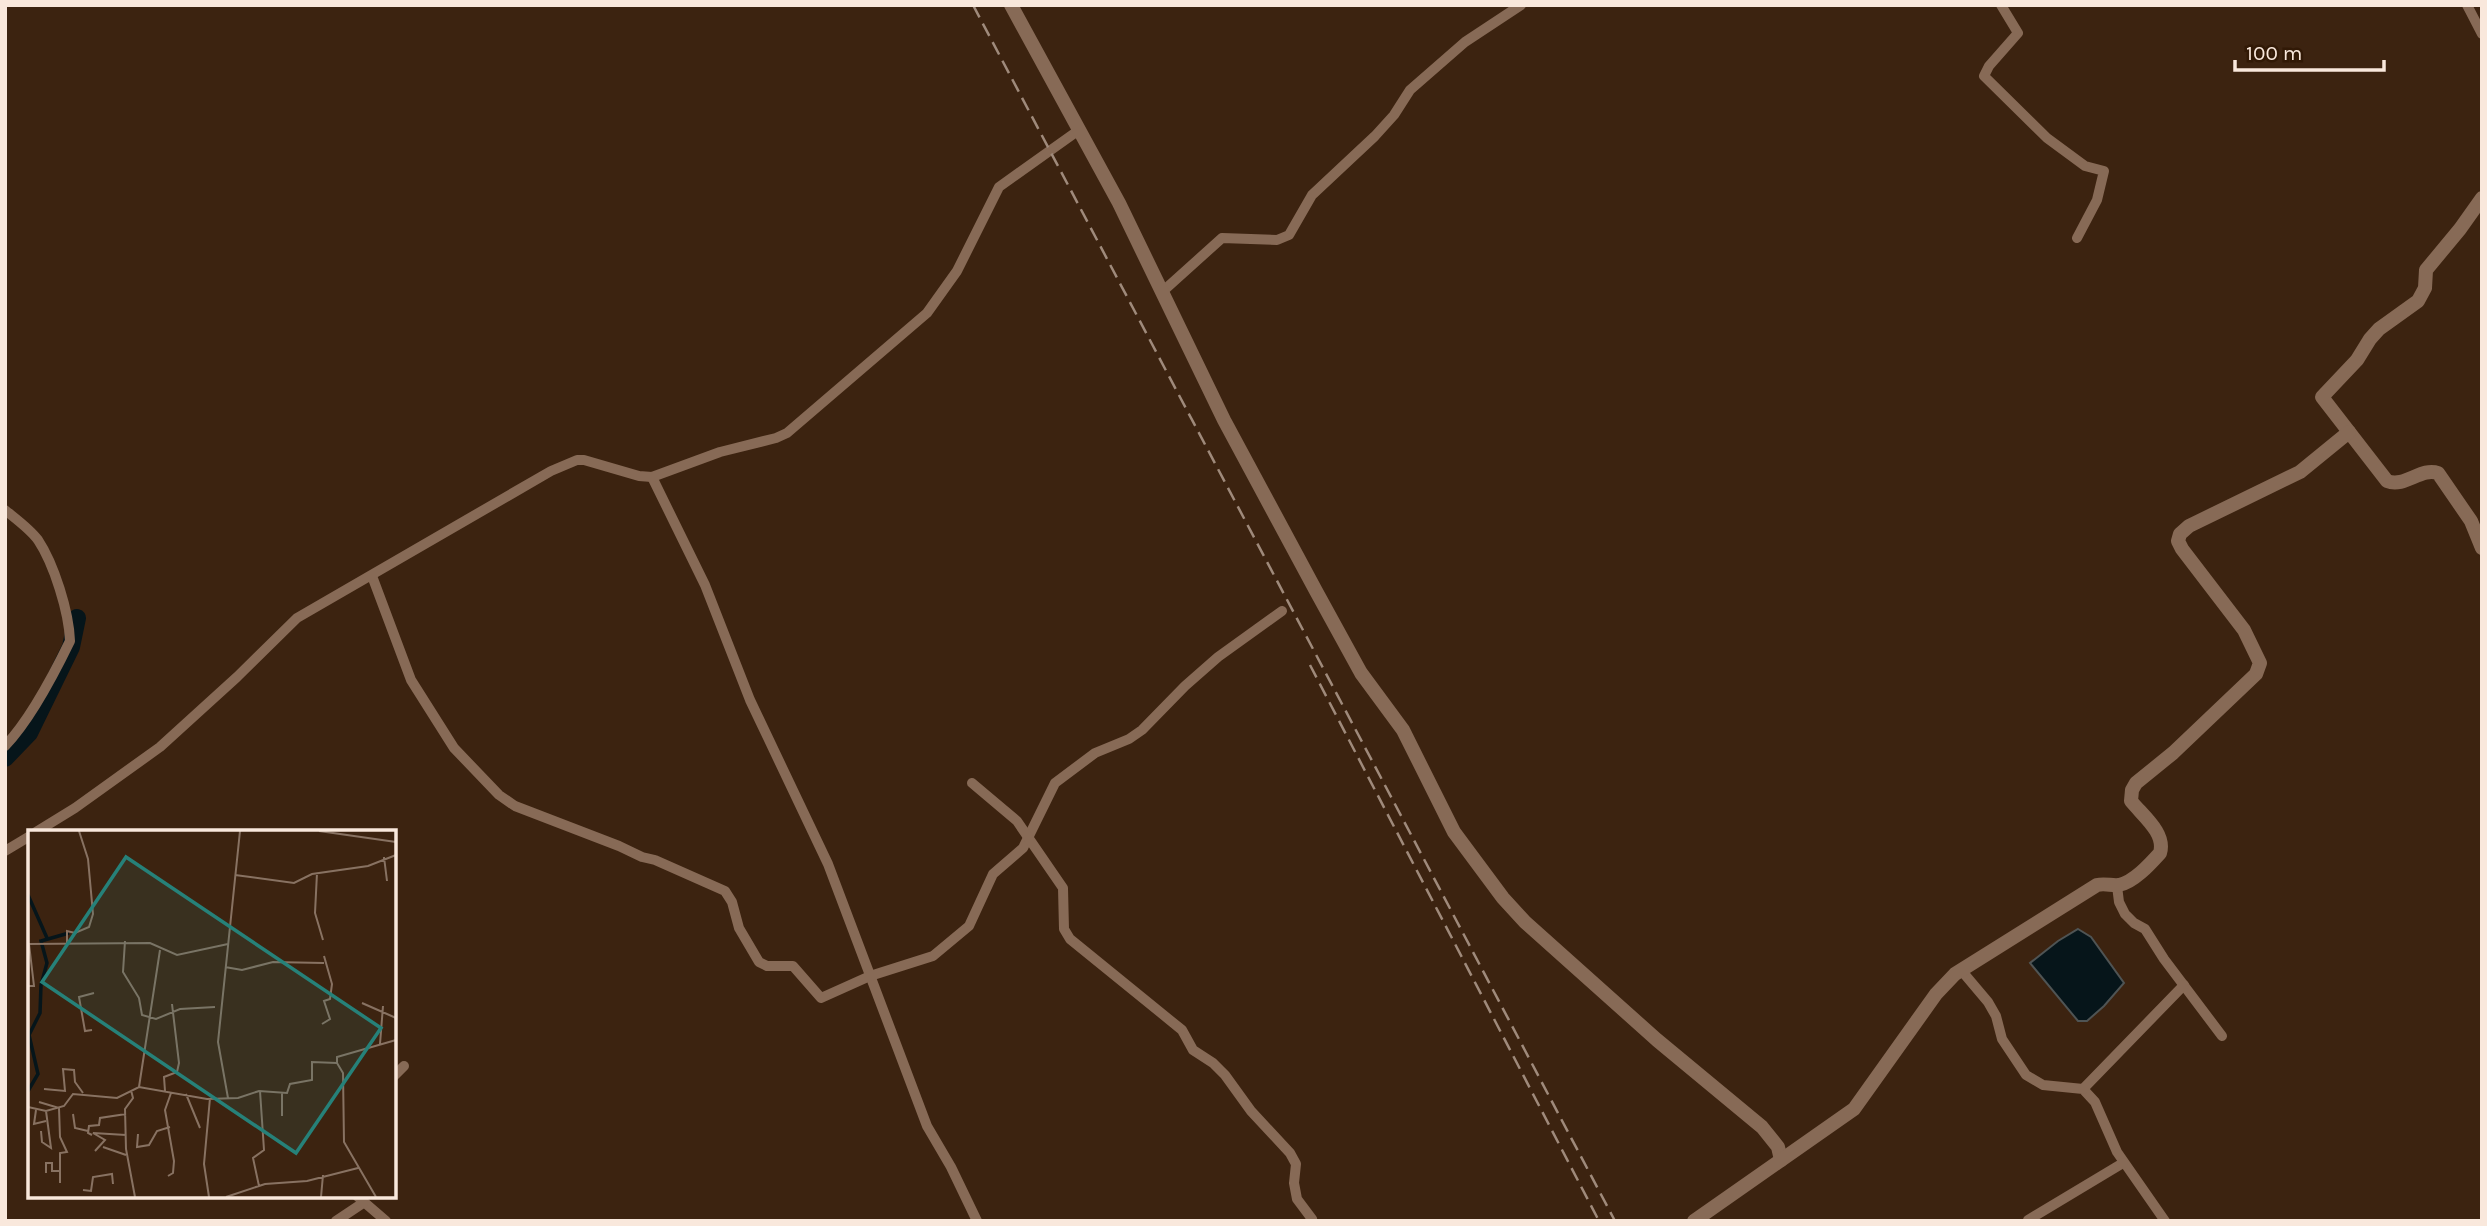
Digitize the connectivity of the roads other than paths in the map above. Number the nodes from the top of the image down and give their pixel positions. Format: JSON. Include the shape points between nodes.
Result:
{"nodes":[{"id":1,"x":1011,"y":5,"type":"edge"},
{"id":2,"x":1521,"y":5,"type":"edge"},
{"id":3,"x":2001,"y":5,"type":"edge"},
{"id":4,"x":2467,"y":5,"type":"edge"},
{"id":5,"x":2482,"y":34,"type":"edge"},
{"id":6,"x":1079,"y":130,"type":"junction"},
{"id":7,"x":2482,"y":198,"type":"edge"},
{"id":8,"x":2077,"y":238,"type":"dead end"},
{"id":9,"x":1162,"y":292,"type":"junction"},
{"id":10,"x":2349,"y":432,"type":"junction"},
{"id":11,"x":652,"y":477,"type":"junction"},
{"id":12,"x":5,"y":510,"type":"edge"},
{"id":13,"x":2482,"y":548,"type":"edge"},
{"id":14,"x":372,"y":576,"type":"junction"},
{"id":15,"x":1282,"y":611,"type":"dead end"},
{"id":16,"x":5,"y":746,"type":"edge"},
{"id":17,"x":972,"y":783,"type":"dead end"},
{"id":18,"x":39,"y":830,"type":"edge"},
{"id":19,"x":1028,"y":835,"type":"junction"},
{"id":20,"x":28,"y":837,"type":"edge"},
{"id":21,"x":5,"y":851,"type":"edge"},
{"id":22,"x":2117,"y":886,"type":"junction"},
{"id":23,"x":1961,"y":970,"type":"junction"},
{"id":24,"x":870,"y":976,"type":"junction"},
{"id":25,"x":2185,"y":985,"type":"junction"},
{"id":26,"x":2222,"y":1036,"type":"dead end"},
{"id":27,"x":404,"y":1066,"type":"dead end"},
{"id":28,"x":396,"y":1074,"type":"edge"},
{"id":29,"x":2083,"y":1089,"type":"junction"},
{"id":30,"x":1781,"y":1160,"type":"junction"},
{"id":31,"x":2123,"y":1163,"type":"junction"},
{"id":32,"x":360,"y":1200,"type":"edge"},
{"id":33,"x":2028,"y":1220,"type":"edge"},
{"id":34,"x":336,"y":1221,"type":"edge"},
{"id":35,"x":386,"y":1221,"type":"edge"},
{"id":36,"x":977,"y":1221,"type":"edge"},
{"id":37,"x":1310,"y":1221,"type":"edge"},
{"id":38,"x":1694,"y":1221,"type":"edge"},
{"id":39,"x":2165,"y":1221,"type":"edge"}],
"edges":[{"from":1,"to":6,"type":"street"},
{"from":2,"to":9,"type":"street","via":[[1465,42],[1410,90],[1375,136],[1312,195],[1289,235],[1277,240],[1222,239]]},
{"from":3,"to":8,"type":"street","via":[[2018,33],[1984,76],[2047,138],[2085,166],[2104,171],[2097,200]]},
{"from":4,"to":5,"type":"street"},
{"from":6,"to":9,"type":"street"},
{"from":6,"to":11,"type":"street","via":[[999,187],[957,271],[927,313],[815,411],[776,439],[720,452]]},
{"from":7,"to":10,"type":"street","via":[[2426,270],[2425,288],[2418,301],[2379,329],[2357,360],[2323,394]]},
{"from":9,"to":30,"type":"street","via":[[1321,601],[1362,673],[1403,730],[1439,804],[1474,860],[1503,898],[1548,943],[1768,1133]]},
{"from":10,"to":13,"type":"street","via":[[2391,483],[2430,471],[2438,473],[2471,521]]},
{"from":10,"to":22,"type":"street","via":[[2300,472],[2180,534],[2182,549],[2244,630],[2260,663],[2256,674],[2136,783],[2132,801],[2162,847],[2152,862]]},
{"from":11,"to":14,"type":"street","via":[[584,460],[565,464]]},
{"from":11,"to":24,"type":"street","via":[[705,585],[750,700],[828,864]]},
{"from":12,"to":16,"type":"street","via":[[38,540],[63,601],[70,641]]},
{"from":14,"to":18,"type":"street","via":[[297,618],[160,747]]},
{"from":14,"to":24,"type":"street","via":[[411,680],[454,748],[499,795],[515,806],[725,891],[759,962],[793,966],[821,998]]},
{"from":15,"to":19,"type":"street","via":[[1218,657],[1142,730],[1095,753],[1055,783]]},
{"from":17,"to":19,"type":"street"},
{"from":19,"to":24,"type":"street","via":[[1023,848],[993,874],[969,926],[933,956]]},
{"from":19,"to":37,"type":"street","via":[[1063,888],[1064,929],[1070,939],[1182,1030],[1194,1050],[1225,1075],[1290,1153],[1296,1164],[1297,1199]]},
{"from":20,"to":21,"type":"street"},
{"from":22,"to":23,"type":"street","via":[[2097,885]]},
{"from":22,"to":25,"type":"street","via":[[2125,914],[2145,929]]},
{"from":23,"to":29,"type":"street","via":[[1988,1002],[2003,1039],[2026,1075],[2043,1085]]},
{"from":23,"to":30,"type":"street","via":[[1936,994],[1854,1109]]},
{"from":24,"to":36,"type":"street","via":[[927,1126]]},
{"from":25,"to":26,"type":"street"},
{"from":25,"to":29,"type":"street"},
{"from":27,"to":28,"type":"street"},
{"from":29,"to":31,"type":"street","via":[[2095,1102]]},
{"from":30,"to":38,"type":"street"},
{"from":31,"to":33,"type":"street"},
{"from":31,"to":39,"type":"street"},
{"from":32,"to":34,"type":"street"},
{"from":32,"to":35,"type":"street"}]}
